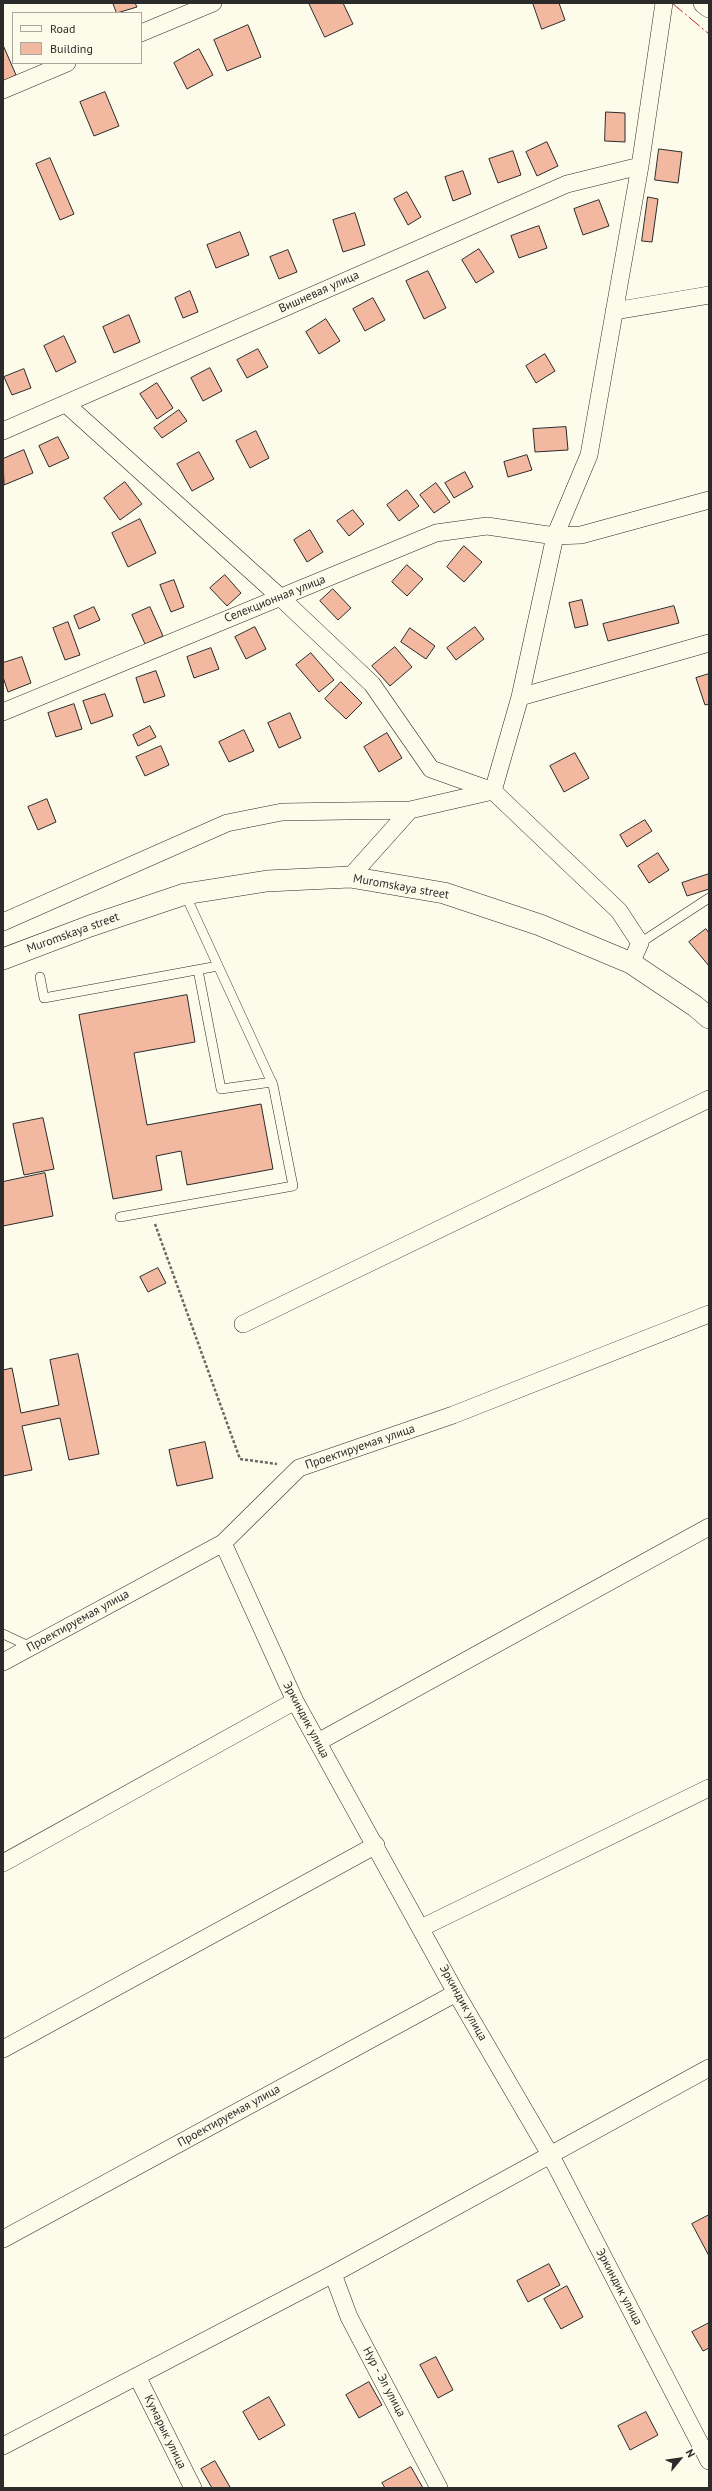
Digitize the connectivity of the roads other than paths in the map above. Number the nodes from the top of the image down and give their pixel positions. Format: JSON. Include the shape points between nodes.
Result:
{"nodes":[{"id":1,"x":212,"y":3,"type":"edge"},
{"id":2,"x":704,"y":3,"type":"edge"},
{"id":3,"x":660,"y":5,"type":"edge"},
{"id":4,"x":709,"y":7,"type":"edge"},
{"id":5,"x":142,"y":33,"type":"edge"},
{"id":6,"x":65,"y":64,"type":"edge"},
{"id":7,"x":3,"y":90,"type":"edge"},
{"id":8,"x":640,"y":166,"type":"junction"},
{"id":9,"x":709,"y":295,"type":"edge"},
{"id":10,"x":614,"y":311,"type":"junction"},
{"id":11,"x":66,"y":404,"type":"junction"},
{"id":12,"x":3,"y":431,"type":"edge"},
{"id":13,"x":709,"y":500,"type":"edge"},
{"id":14,"x":555,"y":536,"type":"junction"},
{"id":15,"x":280,"y":596,"type":"junction"},
{"id":16,"x":709,"y":643,"type":"edge"},
{"id":17,"x":520,"y":697,"type":"junction"},
{"id":18,"x":3,"y":712,"type":"edge"},
{"id":19,"x":493,"y":791,"type":"junction"},
{"id":20,"x":410,"y":810,"type":"junction"},
{"id":21,"x":350,"y":877,"type":"junction"},
{"id":22,"x":185,"y":894,"type":"junction"},
{"id":23,"x":709,"y":898,"type":"edge"},
{"id":24,"x":3,"y":922,"type":"edge"},
{"id":25,"x":640,"y":943,"type":"junction"},
{"id":26,"x":3,"y":959,"type":"edge"},
{"id":27,"x":631,"y":963,"type":"junction"},
{"id":28,"x":218,"y":966,"type":"junction"},
{"id":29,"x":198,"y":970,"type":"junction"},
{"id":30,"x":40,"y":977,"type":"dead end"},
{"id":31,"x":709,"y":1018,"type":"edge"},
{"id":32,"x":272,"y":1082,"type":"junction"},
{"id":33,"x":709,"y":1099,"type":"edge"},
{"id":34,"x":120,"y":1217,"type":"dead end"},
{"id":35,"x":709,"y":1314,"type":"edge"},
{"id":36,"x":243,"y":1324,"type":"dead end"},
{"id":37,"x":709,"y":1527,"type":"edge"},
{"id":38,"x":223,"y":1543,"type":"junction"},
{"id":39,"x":3,"y":1634,"type":"edge"},
{"id":40,"x":31,"y":1647,"type":"junction"},
{"id":41,"x":3,"y":1662,"type":"edge"},
{"id":42,"x":294,"y":1701,"type":"junction"},
{"id":43,"x":318,"y":1742,"type":"junction"},
{"id":44,"x":709,"y":1788,"type":"edge"},
{"id":45,"x":376,"y":1845,"type":"junction"},
{"id":46,"x":3,"y":1863,"type":"edge"},
{"id":47,"x":421,"y":1928,"type":"junction"},
{"id":48,"x":456,"y":1993,"type":"junction"},
{"id":49,"x":3,"y":2049,"type":"edge"},
{"id":50,"x":709,"y":2068,"type":"edge"},
{"id":51,"x":551,"y":2156,"type":"junction"},
{"id":52,"x":3,"y":2239,"type":"edge"},
{"id":53,"x":333,"y":2274,"type":"junction"},
{"id":54,"x":137,"y":2376,"type":"junction"},
{"id":55,"x":3,"y":2446,"type":"edge"},
{"id":56,"x":709,"y":2461,"type":"edge"},
{"id":57,"x":193,"y":2488,"type":"edge"},
{"id":58,"x":440,"y":2488,"type":"edge"}],
"edges":[{"from":1,"to":5,"type":"street"},
{"from":2,"to":4,"type":"street"},
{"from":3,"to":8,"type":"street"},
{"from":6,"to":7,"type":"street"},
{"from":8,"to":10,"type":"street"},
{"from":8,"to":11,"type":"street","name":"Вишневая улица","via":[[567,184]]},
{"from":9,"to":10,"type":"street"},
{"from":10,"to":14,"type":"street","via":[[588,455]]},
{"from":11,"to":12,"type":"street","name":"Вишневая улица"},
{"from":11,"to":15,"type":"street"},
{"from":13,"to":14,"type":"street","name":"Селекционная улица","via":[[581,535]]},
{"from":14,"to":15,"type":"street","name":"Селекционная улица","via":[[487,526],[436,533]]},
{"from":14,"to":17,"type":"street"},
{"from":15,"to":18,"type":"street","name":"Селекционная улица"},
{"from":15,"to":19,"type":"street","via":[[372,684],[431,769]]},
{"from":16,"to":17,"type":"street"},
{"from":17,"to":19,"type":"street"},
{"from":19,"to":20,"type":"street"},
{"from":19,"to":25,"type":"street","via":[[619,911]]},
{"from":20,"to":21,"type":"street"},
{"from":20,"to":24,"type":"street","via":[[282,812],[227,823]]},
{"from":21,"to":22,"type":"street","name":"Muromskaya street","via":[[267,881]]},
{"from":21,"to":27,"type":"street","name":"Muromskaya street","via":[[444,893],[540,925]]},
{"from":22,"to":26,"type":"street","name":"Muromskaya street"},
{"from":22,"to":28,"type":"lane"},
{"from":23,"to":25,"type":"lane"},
{"from":25,"to":27,"type":"street"},
{"from":27,"to":31,"type":"street","name":"Muromskaya street"},
{"from":28,"to":29,"type":"lane"},
{"from":28,"to":32,"type":"lane"},
{"from":29,"to":30,"type":"lane","via":[[44,998]]},
{"from":29,"to":32,"type":"lane","via":[[221,1089]]},
{"from":32,"to":34,"type":"lane","via":[[293,1186]]},
{"from":33,"to":36,"type":"street"},
{"from":35,"to":38,"type":"street","name":"Проектируемая улица","via":[[453,1415],[299,1468]]},
{"from":37,"to":43,"type":"street"},
{"from":38,"to":40,"type":"street","name":"Проектируемая улица"},
{"from":38,"to":42,"type":"street","name":"Эркиндик улица"},
{"from":39,"to":40,"type":"lane"},
{"from":40,"to":41,"type":"street","name":"Проектируемая улица"},
{"from":42,"to":43,"type":"street","name":"Эркиндик улица"},
{"from":42,"to":46,"type":"street"},
{"from":43,"to":45,"type":"street","name":"Эркиндик улица"},
{"from":44,"to":47,"type":"street"},
{"from":45,"to":47,"type":"street","name":"Эркиндик улица"},
{"from":45,"to":49,"type":"street"},
{"from":47,"to":48,"type":"street","name":"Эркиндик улица"},
{"from":48,"to":51,"type":"street","name":"Эркиндик улица"},
{"from":48,"to":52,"type":"street","name":"Проектируемая улица"},
{"from":50,"to":51,"type":"street"},
{"from":51,"to":53,"type":"street"},
{"from":51,"to":56,"type":"street","name":"Эркиндик улица"},
{"from":53,"to":54,"type":"street"},
{"from":53,"to":58,"type":"street","name":"Нур - Эл улица","via":[[349,2316]]},
{"from":54,"to":55,"type":"street"},
{"from":54,"to":57,"type":"street","name":"Кумарык улица"}]}
